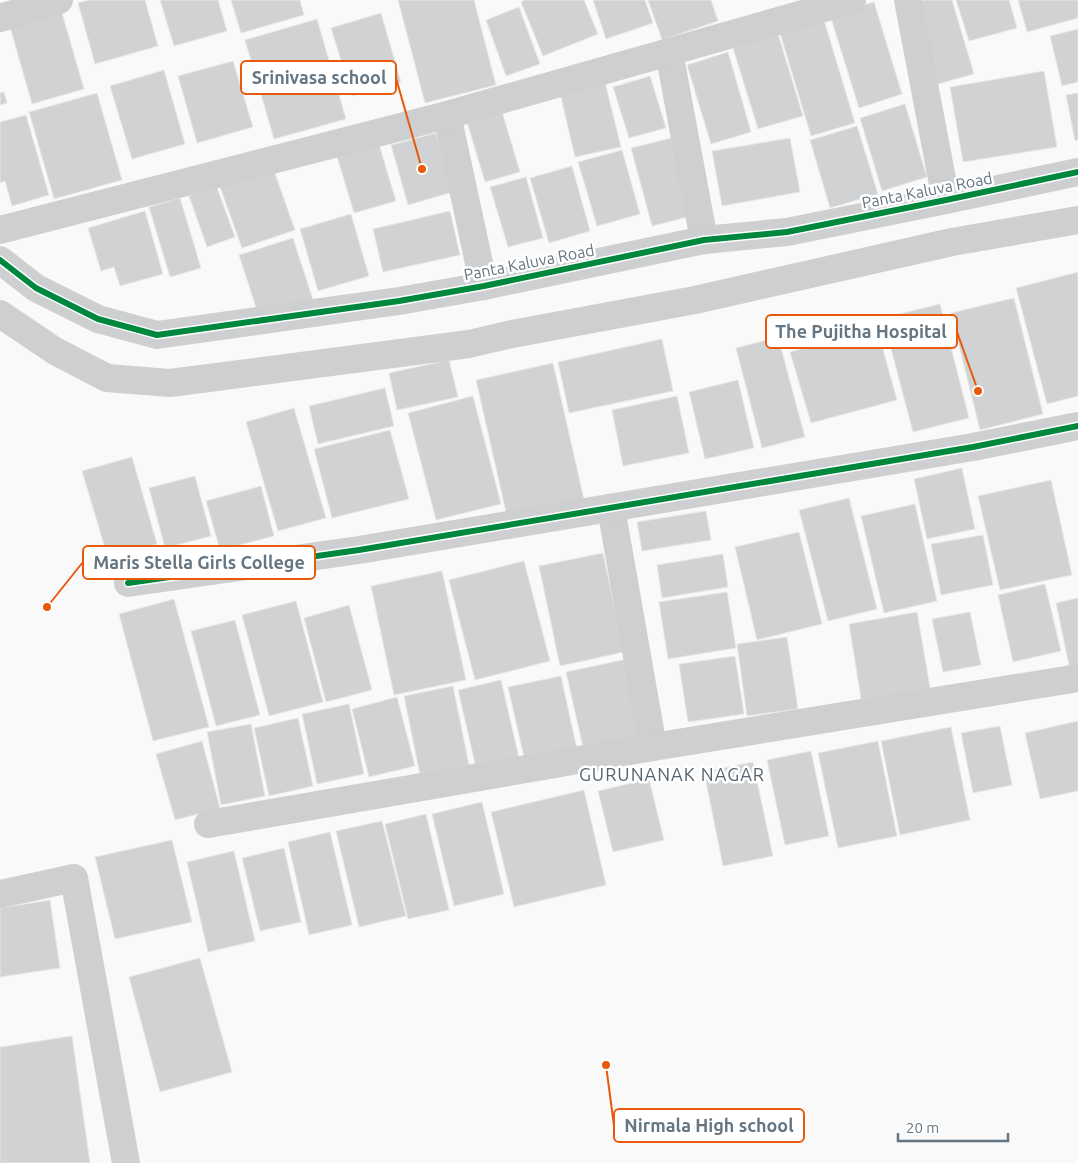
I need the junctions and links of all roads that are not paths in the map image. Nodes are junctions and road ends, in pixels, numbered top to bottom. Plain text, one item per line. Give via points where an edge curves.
1 (59, 0) edge
2 (852, 0) edge
3 (908, 0) edge
4 (0, 18) edge
5 (668, 52) junction
6 (446, 115) junction
7 (1078, 172) edge
8 (946, 200) junction
9 (1078, 220) edge
10 (0, 230) edge
11 (704, 240) junction
12 (0, 260) edge
13 (484, 286) junction
14 (0, 314) edge
15 (1078, 426) edge
16 (611, 508) junction
17 (128, 583) dead end
18 (1078, 678) edge
19 (653, 747) junction
20 (208, 824) dead end
21 (0, 894) edge
22 (126, 1163) edge

1 - 4 street
2 - 5 street
3 - 8 street
5 - 6 street
5 - 11 street
6 - 10 street
6 - 13 street
7 - 8 street, Panta Kaluva Road
8 - 11 street, Panta Kaluva Road via 786,232
9 - 14 street via 952,242 695,300 469,344 170,383 107,378 55,351
11 - 13 street, Panta Kaluva Road
12 - 13 street, Panta Kaluva Road via 36,288 98,319 157,335
15 - 16 street via 973,448
16 - 17 street via 359,550
16 - 19 street
18 - 19 street
19 - 20 street
21 - 22 street via 74,878

